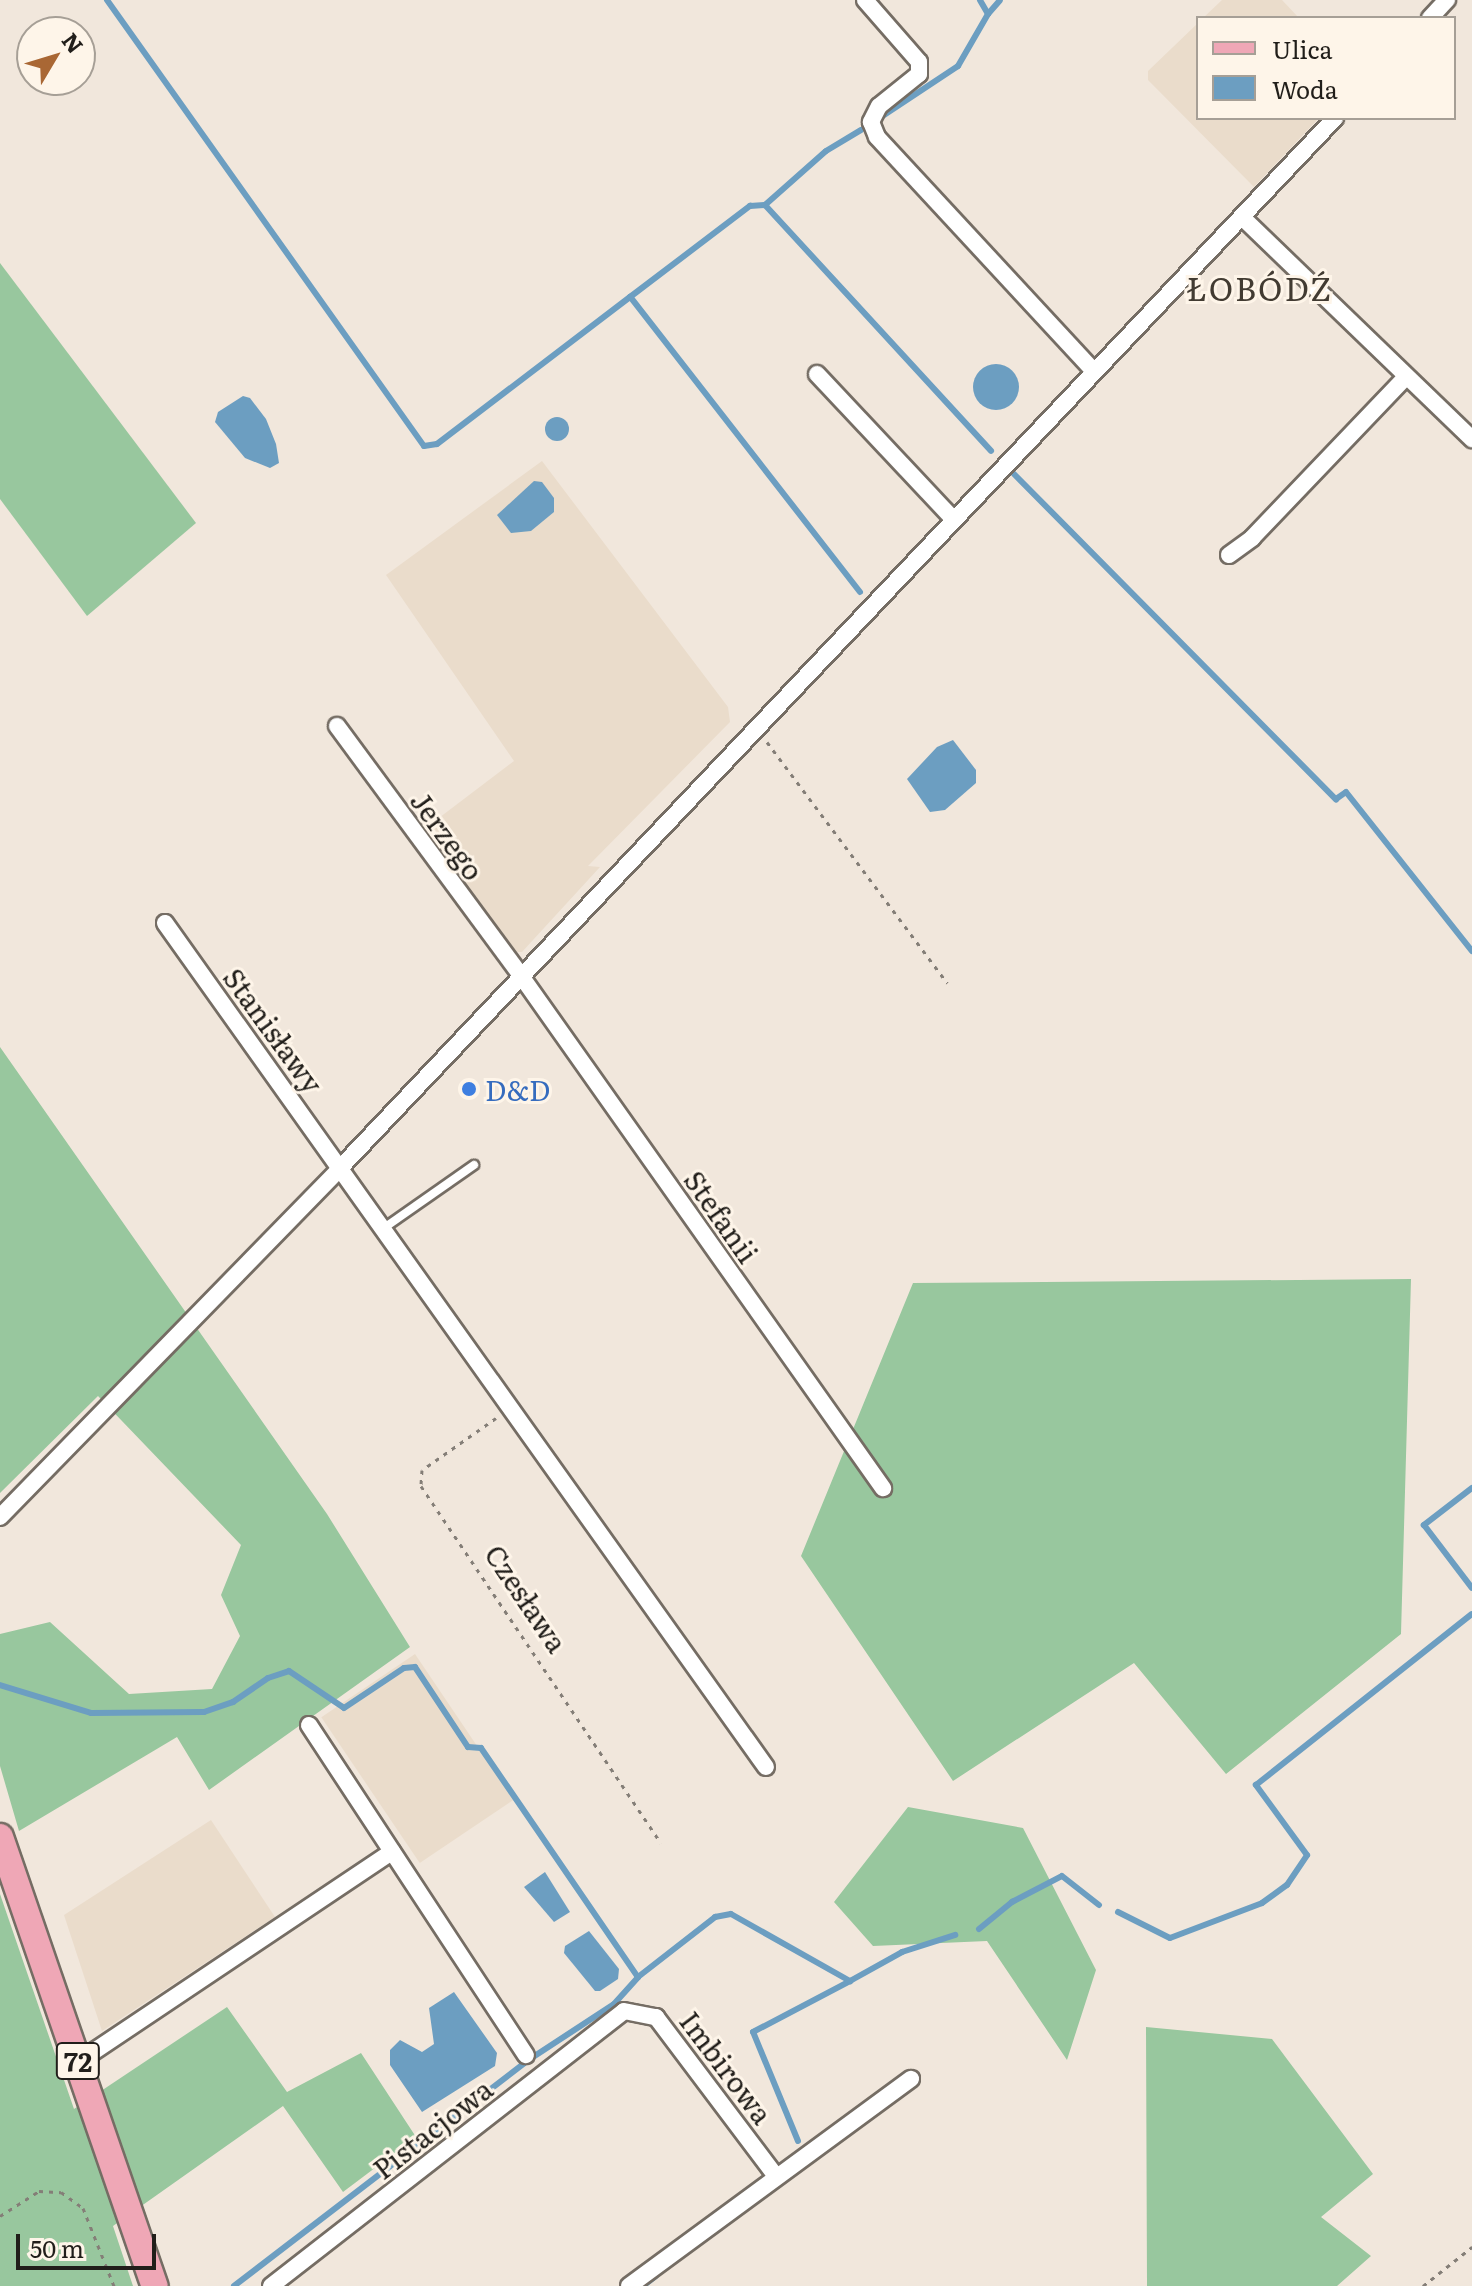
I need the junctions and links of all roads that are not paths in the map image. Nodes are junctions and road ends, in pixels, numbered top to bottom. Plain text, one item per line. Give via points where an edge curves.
1 (865, 0) edge
2 (1447, 0) edge
3 (1432, 16) edge
4 (1333, 120) edge
5 (1242, 217) junction
6 (1094, 371) junction
7 (817, 374) dead end
8 (1406, 377) junction
9 (1472, 439) edge
10 (953, 519) junction
11 (1229, 555) dead end
12 (337, 726) dead end
13 (165, 923) dead end
14 (519, 973) junction
15 (474, 1165) dead end
16 (341, 1167) junction
17 (384, 1228) junction
18 (883, 1488) dead end
19 (0, 1517) edge
20 (309, 1725) dead end
21 (766, 1767) dead end
22 (0, 1837) edge
23 (392, 1852) junction
24 (624, 2011) joint
25 (526, 2055) dead end
26 (78, 2062) junction
27 (911, 2079) dead end
28 (775, 2175) junction
29 (155, 2286) edge
30 (271, 2286) edge
31 (629, 2286) edge

1 - 6 street via 919,62 919,74 879,106 871,122 877,137
2 - 3 street
4 - 5 street
5 - 6 street
5 - 8 street
6 - 10 street
7 - 10 street
8 - 9 street
8 - 11 street via 1252,538
10 - 14 street
12 - 14 street, Jerzego
13 - 16 street, Stanisławy
14 - 16 street
14 - 18 street, Stefanii
15 - 17 lane
16 - 17 street
16 - 19 street
17 - 21 street
20 - 23 street
22 - 26 main road, 72
23 - 25 street
23 - 26 street
24 - 28 street, Imbirowa via 656,2017
24 - 30 street, Pistacjowa
26 - 29 main road, 72
27 - 28 street
28 - 31 street

